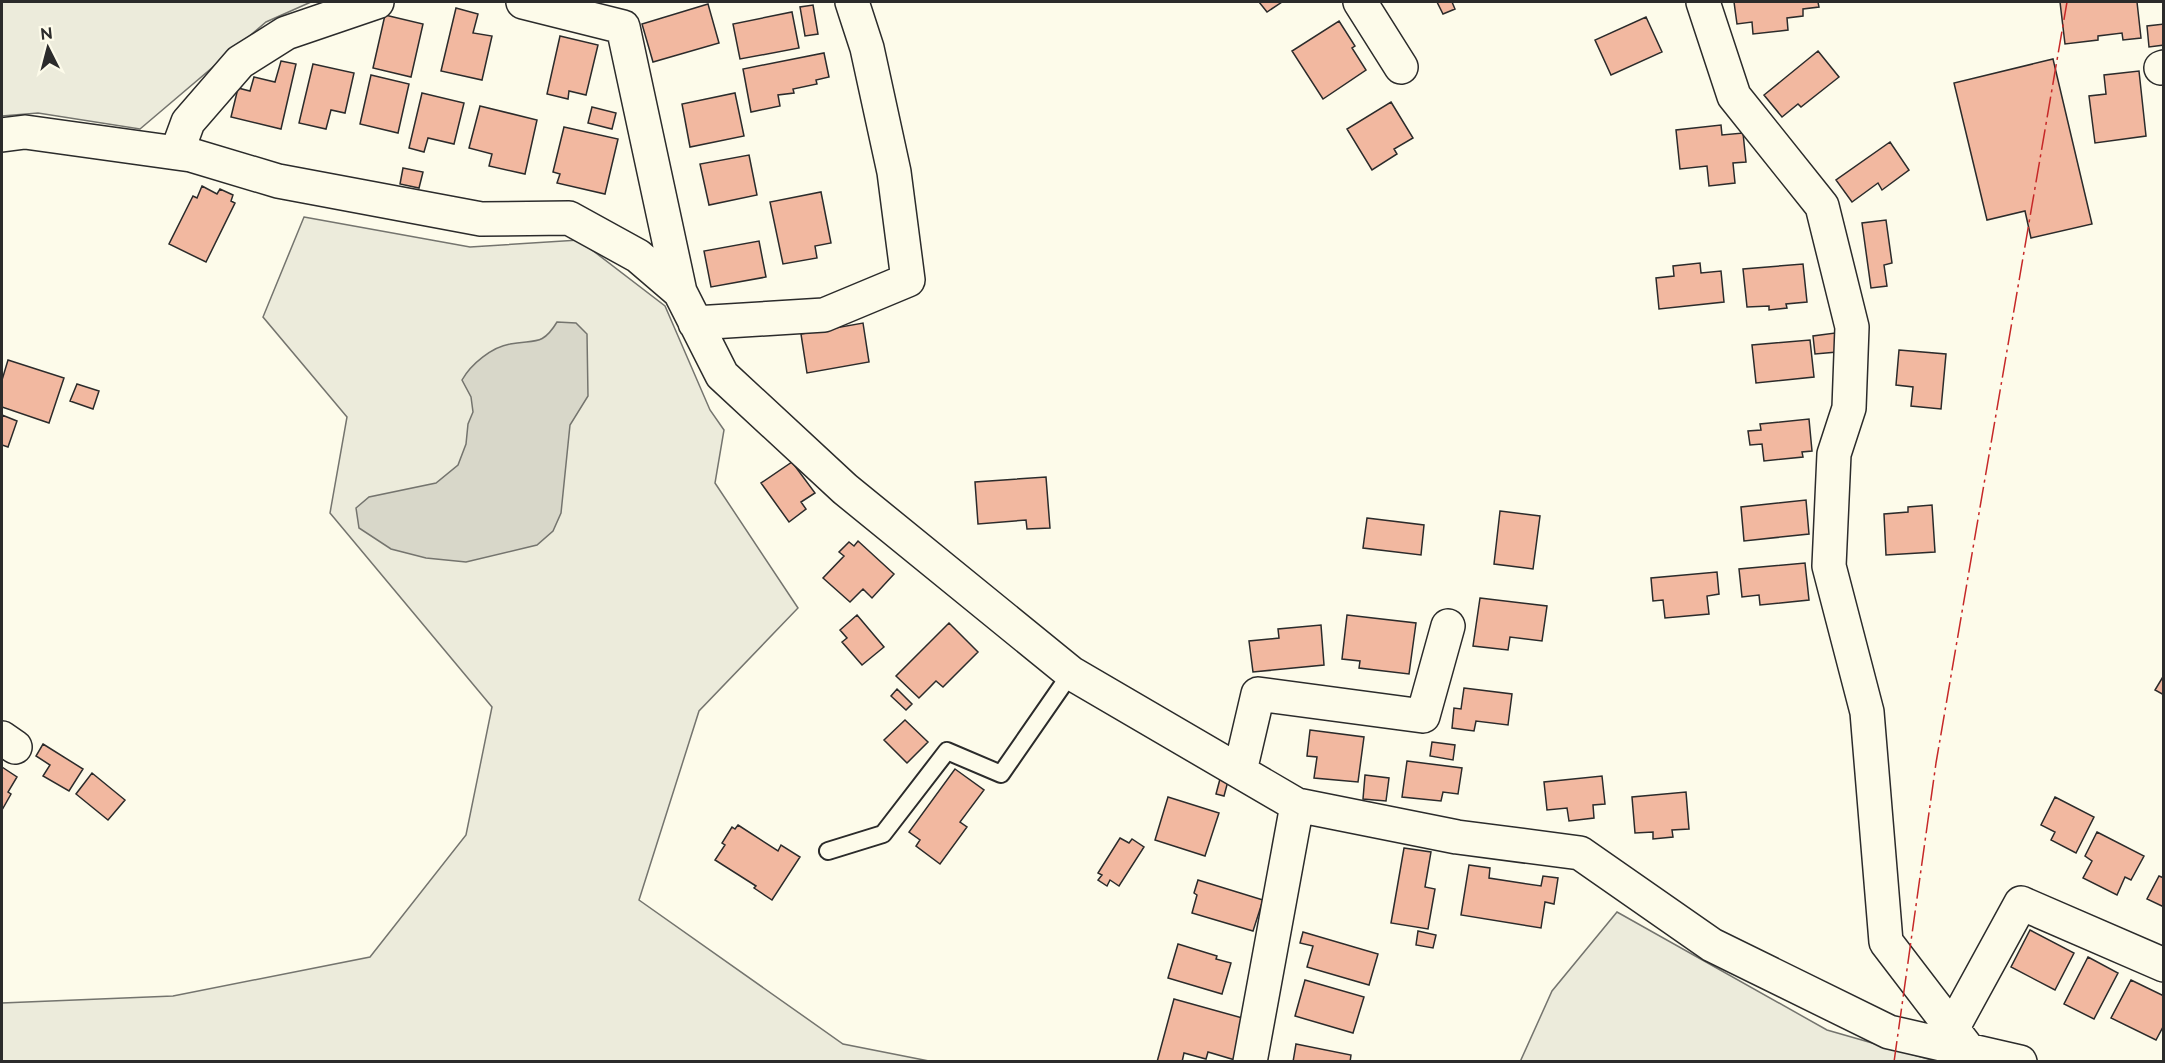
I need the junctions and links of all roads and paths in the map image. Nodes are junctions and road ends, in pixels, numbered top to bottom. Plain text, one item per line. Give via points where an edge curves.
1 (378, 2) edge
2 (523, 2) edge
3 (852, 2) edge
4 (1360, 2) edge
5 (1703, 2) edge
6 (1401, 67) dead end
7 (2, 135) edge
8 (177, 152) junction
9 (680, 292) junction
10 (695, 323) junction
11 (1448, 626) dead end
12 (1071, 673) junction
13 (1240, 771) junction
14 (1297, 805) junction
15 (828, 851) dead end
16 (2163, 965) edge
17 (1960, 1039) junction
18 (1250, 1062) edge
19 (2020, 1062) edge

1 - 8 street via 286,33 240,62 188,122
2 - 9 street via 623,27
3 - 10 street via 867,48 894,172 908,280 824,315
4 - 6 street
5 - 17 street via 1734,96 1822,206 1836,261 1852,327 1849,408 1834,454 1829,566 1867,712 1886,942
7 - 8 street via 25,132
8 - 9 street via 278,182 481,219 569,218 638,256
9 - 10 street
10 - 12 street via 722,375 845,489
11 - 13 street via 1423,716 1258,694
12 - 13 street
12 - 15 lane via 1001,774 947,751 883,834
13 - 14 street
14 - 17 street via 1457,837 1580,854 1712,945 1888,1032
14 - 18 street
16 - 17 street via 2021,903
17 - 19 street

